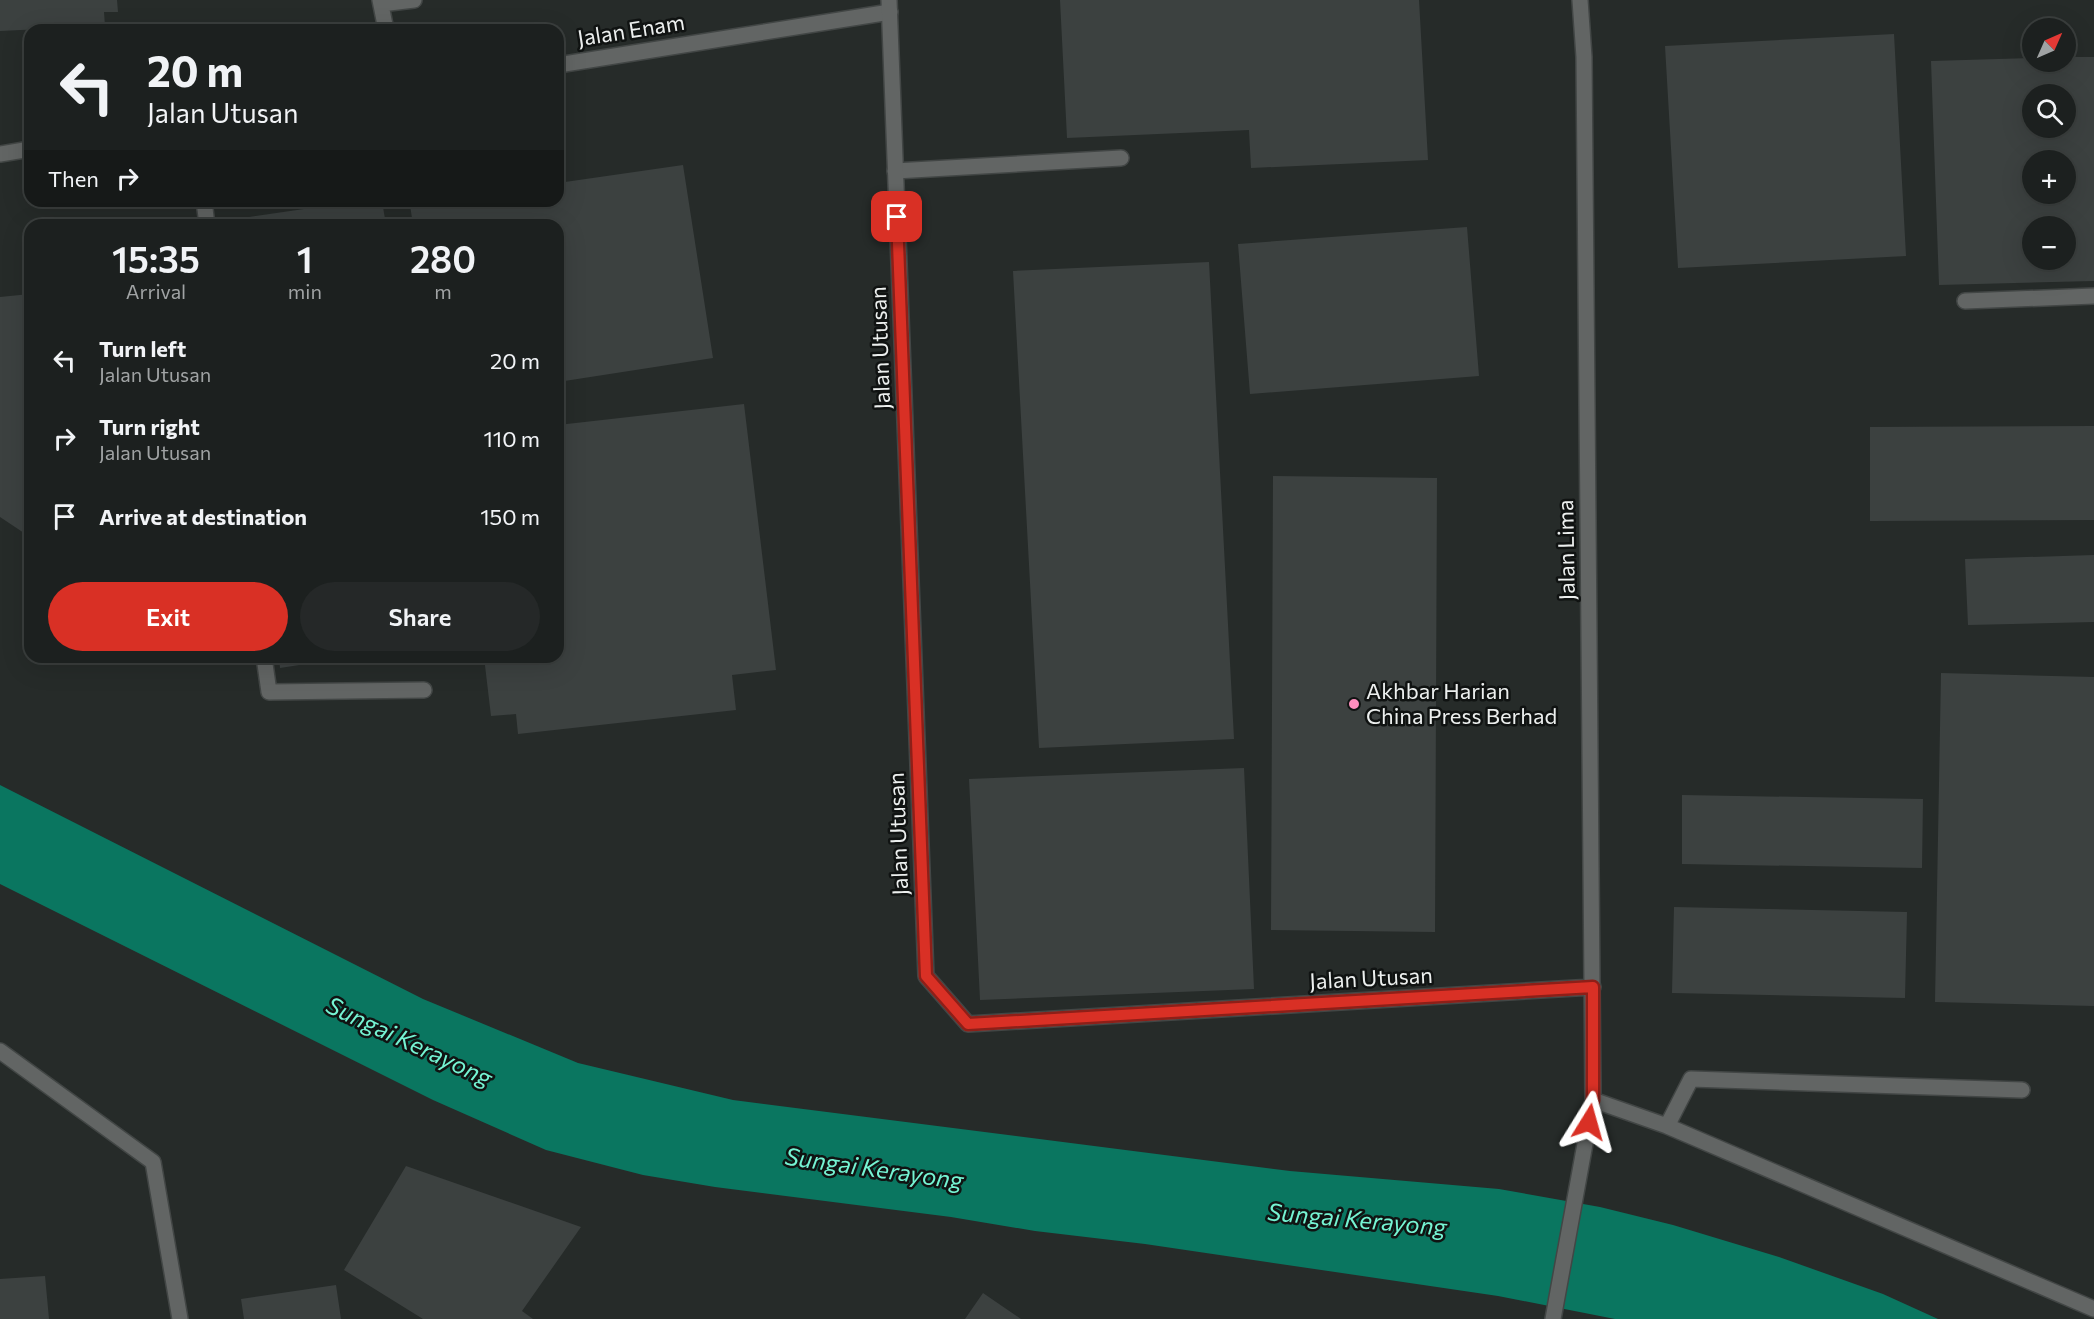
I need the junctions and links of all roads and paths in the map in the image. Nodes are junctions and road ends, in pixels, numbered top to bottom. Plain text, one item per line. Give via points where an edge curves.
1 (414, 0) edge
2 (1580, 0) edge
3 (380, 2) edge
4 (889, 6) edge
5 (386, 24) edge
6 (564, 64) edge
7 (24, 150) edge
8 (0, 154) edge
9 (1121, 158) dead end
10 (895, 171) junction
11 (2094, 296) edge
12 (1965, 301) dead end
13 (265, 663) edge
14 (424, 690) dead end
15 (1593, 987) junction
16 (0, 1051) edge
17 (2022, 1090) dead end
18 (1593, 1100) junction
19 (1667, 1126) junction
20 (2094, 1309) edge
21 (180, 1319) edge
22 (1553, 1319) edge

1 - 3 street
2 - 15 street, Jalan Lima via 1584,57
3 - 5 street
4 - 6 street, Jalan Enam
4 - 10 street, Jalan Utusan
7 - 8 street
9 - 10 street
10 - 15 street, Jalan Utusan via 926,976 968,1024
11 - 12 street
13 - 14 street via 269,692
15 - 18 street, Jalan Lima
16 - 21 street via 153,1161
17 - 19 street via 1691,1079
18 - 19 street
18 - 22 street, Jalan Lima
19 - 20 street

